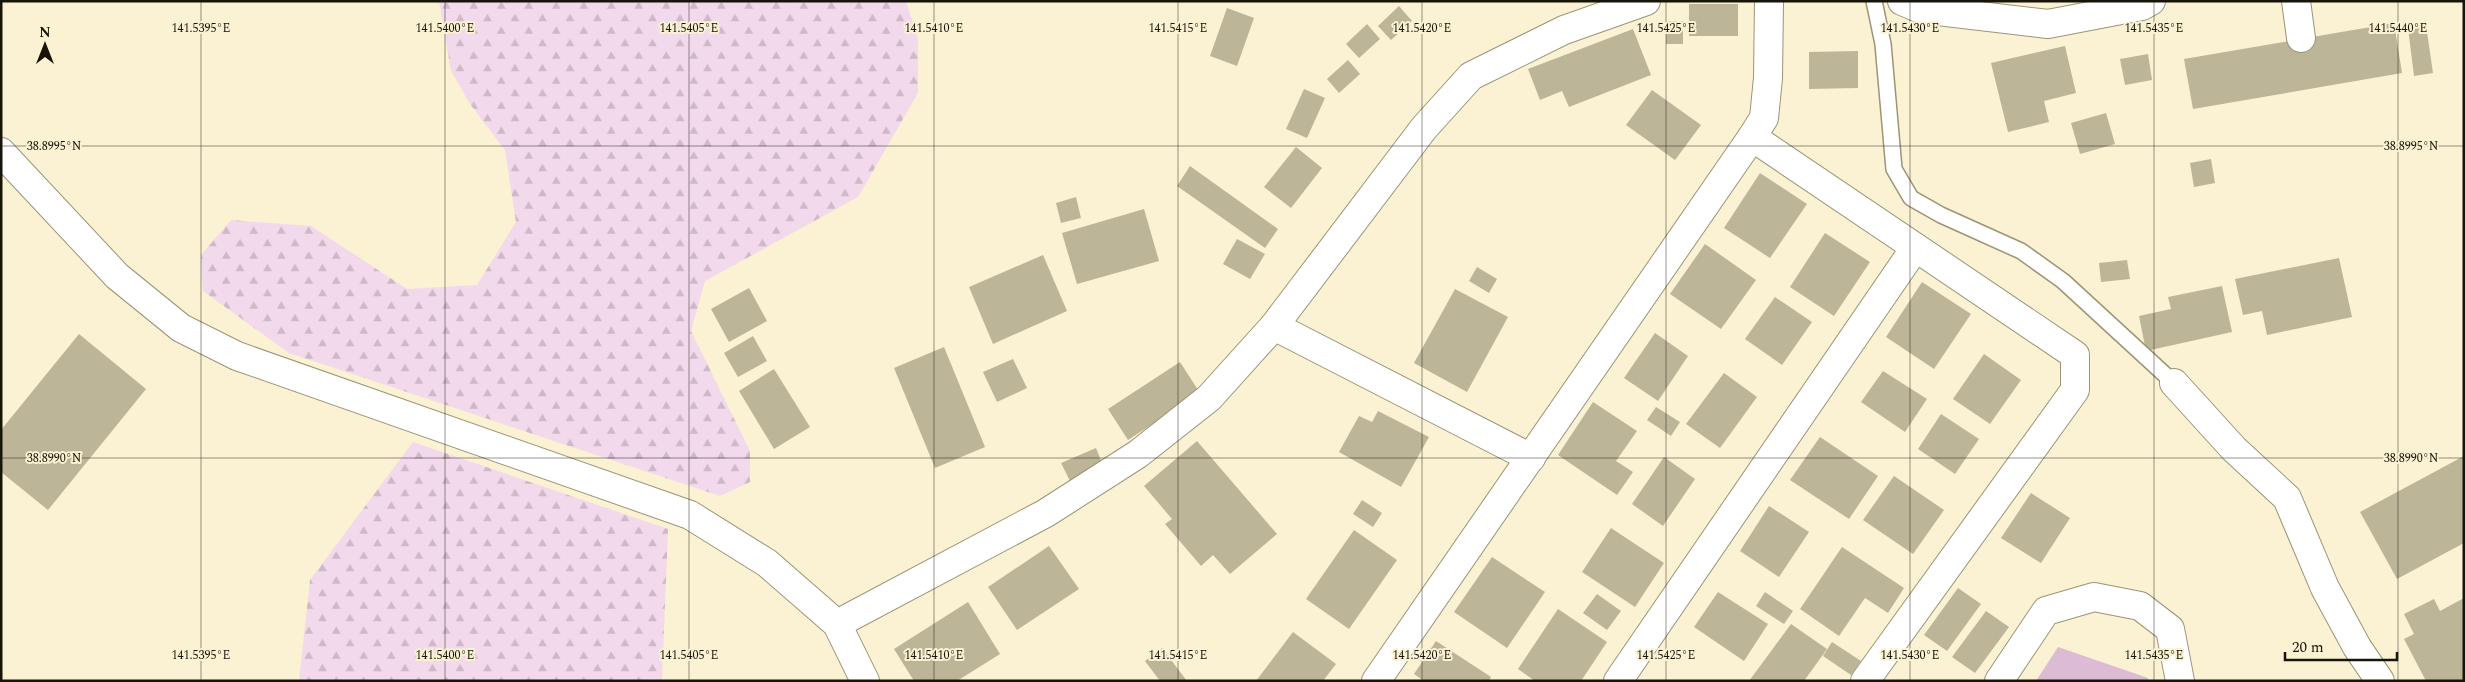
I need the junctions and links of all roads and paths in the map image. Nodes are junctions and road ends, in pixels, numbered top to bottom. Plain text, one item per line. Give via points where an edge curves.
1 (1646, 1) edge
2 (1769, 1) edge
3 (1874, 1) edge
4 (1902, 1) edge
5 (2151, 1) edge
6 (2296, 1) edge
7 (2301, 38) dead end
8 (1752, 137) junction
9 (1, 152) edge
10 (1915, 248) junction
11 (1274, 326) junction
12 (2174, 383) joint
13 (1531, 458) junction
14 (837, 624) junction
15 (865, 681) edge
16 (1376, 681) edge
17 (1618, 681) edge
18 (1865, 681) edge
19 (1999, 681) edge
20 (2180, 681) edge
21 (2380, 681) edge

1 - 11 street via 1564,30 1471,76 1424,128
2 - 8 street via 1764,118
3 - 12 lane via 1883,44 1894,169 1911,198 2021,251 2063,281
4 - 5 street via 1921,10 2048,24 2142,6
6 - 7 street
8 - 10 street
8 - 13 street
9 - 14 street via 117,276 181,328 237,356 690,515 767,563
10 - 17 street
10 - 18 street via 2075,355 2075,390
11 - 13 street
11 - 14 street via 1209,398 1138,454 1046,513
12 - 21 street via 2234,449 2286,498 2325,588
13 - 16 street
14 - 15 street
19 - 20 street via 2046,610 2094,597 2140,606 2170,629

